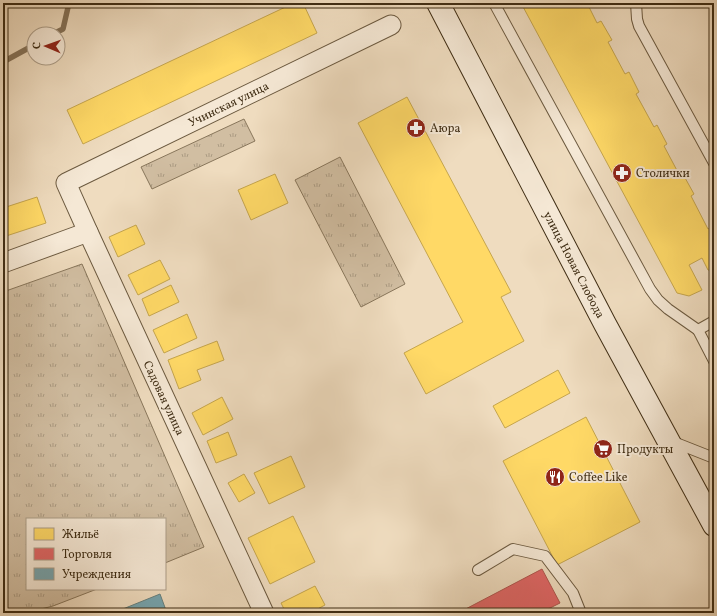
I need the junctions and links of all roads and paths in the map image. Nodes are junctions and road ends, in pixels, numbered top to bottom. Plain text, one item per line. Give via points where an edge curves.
1 (438, 3) edge
2 (494, 3) edge
3 (636, 3) edge
4 (391, 25) dead end
5 (714, 163) edge
6 (66, 182) joint
7 (88, 232) junction
8 (3, 262) edge
9 (714, 321) edge
10 (698, 330) junction
11 (714, 361) edge
12 (667, 439) junction
13 (714, 458) edge
14 (714, 525) edge
15 (478, 570) dead end
16 (264, 613) edge
17 (581, 613) edge

1 - 12 main road, улица Новая Слобода
2 - 10 lane via 650,289 668,309
3 - 5 lane via 636,19 639,26
4 - 6 street, Учинская улица
6 - 7 street, Садовая улица
7 - 8 street
7 - 16 street, Садовая улица
9 - 10 lane
10 - 11 lane
12 - 13 lane
12 - 14 main road, улица Новая Слобода
15 - 17 lane via 513,549 545,556 573,593

